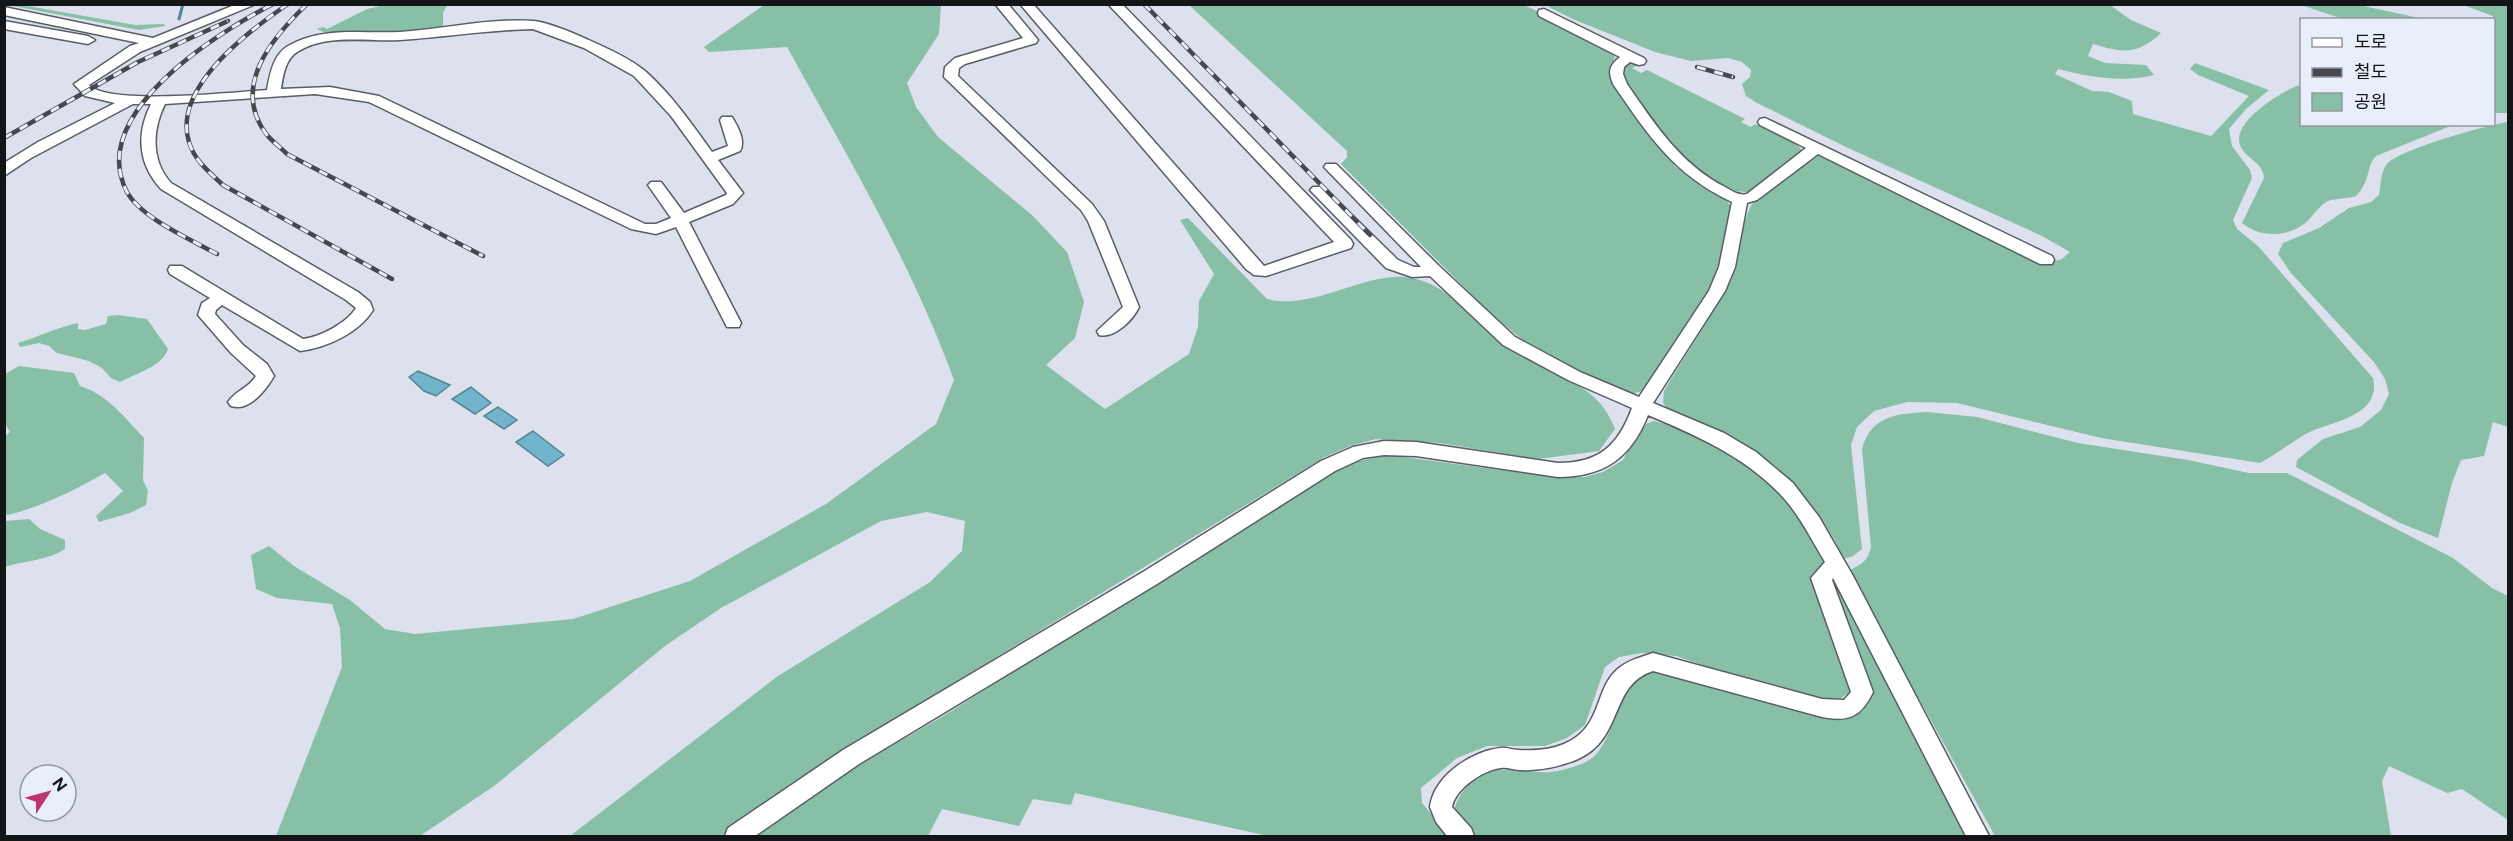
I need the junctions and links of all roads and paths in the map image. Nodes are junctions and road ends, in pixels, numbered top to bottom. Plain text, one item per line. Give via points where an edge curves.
1 (250, 4) edge
2 (1114, 4) edge
3 (1027, 5) edge
4 (1004, 8) edge
5 (4, 11) edge
6 (1544, 13) dead end
7 (4, 25) edge
8 (1052, 34) junction
9 (1031, 40) junction
10 (155, 42) junction
11 (135, 49) junction
12 (273, 94) junction
13 (131, 99) junction
14 (160, 100) junction
15 (727, 120) dead end
16 (1765, 122) dead end
17 (1817, 147) junction
18 (710, 158) junction
19 (1331, 167) dead end
20 (4, 172) edge
21 (656, 185) dead end
22 (1317, 190) dead end
23 (1740, 200) junction
24 (680, 220) junction
25 (2046, 260) dead end
26 (1432, 269) junction
27 (176, 270) dead end
28 (221, 298) junction
29 (733, 323) dead end
30 (1105, 331) dead end
31 (237, 402) dead end
32 (1642, 406) junction
33 (1828, 569) dead end
34 (736, 837) edge
35 (1463, 837) edge
36 (1978, 837) edge

1 - 10 street
2 - 8 street via 1345,244 1260,271
3 - 4 street
3 - 8 street
4 - 9 street
5 - 10 street
6 - 23 street via 1635,59 1617,66 1616,74 1666,149 1700,179
7 - 11 street
8 - 9 street
9 - 30 street via 960,61 952,67 951,76 1071,190 1096,221 1131,308
10 - 11 street
11 - 13 street via 81,84 83,92
12 - 14 street
12 - 18 street via 284,57 310,41 534,25 589,45 639,73
12 - 24 street via 339,91 374,99 642,230 654,230
13 - 14 street
13 - 20 street via 28,154
14 - 28 street via 154,109 149,137 150,160 157,178 352,296 365,310 342,329 307,345 293,342
15 - 18 street via 735,148
16 - 17 street
17 - 23 street via 1752,197
17 - 25 street
18 - 24 street via 735,193 732,198
19 - 26 street
21 - 24 street
22 - 26 street via 1392,264 1412,272
23 - 32 street via 1727,267 1717,291
24 - 29 street
26 - 32 street via 1517,346
27 - 28 street
28 - 31 street via 208,307 206,315 265,375 258,388
32 - 34 street via 1632,432 1620,448 1596,465 1578,470 1532,468 1416,449 1384,448 1360,452 1328,466 1150,578 850,757
32 - 36 street via 1734,448 1768,472 1798,502 1846,582
33 - 35 street via 1821,578 1862,692 1858,702 1848,709 1822,708 1653,662 1638,665 1623,675 1608,715 1589,741 1576,750 1553,757 1488,761 1454,783 1441,799 1441,809

